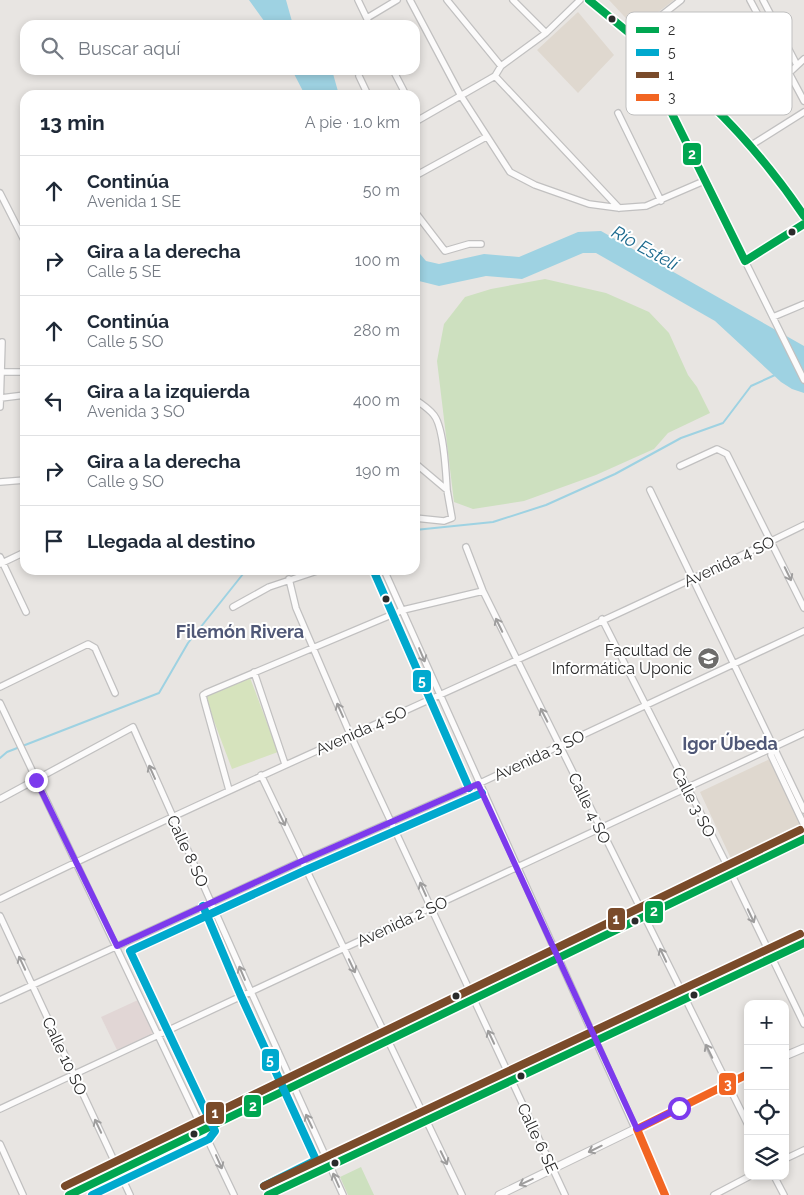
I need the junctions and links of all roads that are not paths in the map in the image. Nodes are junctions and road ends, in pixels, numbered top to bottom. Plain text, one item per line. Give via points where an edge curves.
1 (358, 0) edge
2 (397, 0) edge
3 (410, 0) edge
4 (447, 0) edge
5 (513, 0) edge
6 (580, 0) edge
7 (589, 0) edge
8 (603, 0) edge
9 (681, 0) edge
10 (750, 0) edge
11 (763, 0) edge
12 (598, 5) junction
13 (667, 12) edge
14 (756, 12) edge
15 (769, 12) edge
16 (367, 18) joint
17 (626, 31) edge
18 (546, 34) junction
19 (792, 55) edge
20 (804, 59) edge
21 (797, 65) junction
22 (502, 66) junction
23 (792, 70) edge
24 (396, 75) edge
25 (359, 76) dead end
26 (495, 76) junction
27 (792, 79) edge
28 (366, 90) edge
29 (403, 90) edge
30 (461, 96) junction
31 (804, 101) edge
32 (804, 112) edge
33 (618, 113) dead end
34 (672, 115) edge
35 (719, 115) edge
36 (420, 118) edge
37 (486, 137) junction
38 (750, 146) junction
39 (420, 173) edge
40 (704, 181) junction
41 (0, 193) edge
42 (661, 201) junction
43 (619, 208) junction
44 (804, 216) edge
45 (420, 218) edge
46 (804, 224) edge
47 (20, 232) edge
48 (481, 244) dead end
49 (745, 261) junction
50 (804, 304) edge
51 (774, 318) junction
52 (2, 342) dead end
53 (1, 372) edge
54 (20, 372) edge
55 (804, 380) edge
56 (20, 396) edge
57 (1, 398) edge
58 (420, 403) edge
59 (0, 407) edge
60 (680, 466) dead end
61 (420, 467) edge
62 (20, 480) edge
63 (0, 482) edge
64 (447, 490) junction
65 (650, 490) dead end
66 (420, 519) edge
67 (804, 525) edge
68 (771, 541) junction
69 (466, 547) dead end
70 (20, 554) edge
71 (1, 561) edge
72 (303, 575) edge
73 (386, 575) edge
74 (692, 578) junction
75 (289, 579) junction
76 (482, 591) junction
77 (233, 607) dead end
78 (804, 608) edge
79 (403, 610) junction
80 (26, 612) dead end
81 (602, 619) junction
82 (804, 631) edge
83 (313, 648) junction
84 (516, 659) junction
85 (732, 664) junction
86 (254, 672) junction
87 (0, 687) edge
88 (115, 693) dead end
89 (440, 696) junction
90 (0, 703) edge
91 (645, 705) junction
92 (804, 733) edge
93 (350, 734) junction
94 (559, 746) junction
95 (772, 748) junction
96 (285, 764) junction
97 (261, 775) junction
98 (36, 780) junction
99 (478, 784) junction
100 (688, 789) junction
101 (229, 790) junction
102 (0, 799) edge
103 (804, 810) edge
104 (172, 816) junction
105 (392, 821) junction
106 (804, 825) edge
107 (601, 830) junction
108 (804, 839) edge
109 (302, 861) junction
110 (75, 862) junction
111 (518, 868) junction
112 (731, 874) junction
113 (0, 899) edge
114 (212, 902) junction
115 (432, 908) junction
116 (0, 916) edge
117 (645, 917) junction
118 (804, 943) edge
119 (117, 946) junction
120 (344, 949) junction
121 (771, 958) junction
122 (558, 959) junction
123 (32, 985) junction
124 (250, 992) junction
125 (473, 999) junction
126 (684, 999) junction
127 (0, 1000) edge
128 (804, 1024) edge
129 (159, 1036) junction
130 (595, 1040) junction
131 (388, 1041) junction
132 (804, 1048) edge
133 (789, 1054) edge
134 (74, 1075) junction
135 (744, 1076) edge
136 (512, 1081) junction
137 (726, 1084) junction
138 (293, 1086) junction
139 (0, 1109) edge
140 (744, 1118) edge
141 (426, 1122) junction
142 (637, 1129) junction
143 (205, 1130) junction
144 (0, 1144) edge
145 (804, 1150) edge
146 (789, 1157) edge
147 (330, 1165) junction
148 (553, 1169) junction
149 (119, 1170) junction
150 (744, 1180) edge
151 (776, 1180) edge
152 (722, 1193) edge
153 (23, 1195) edge
154 (69, 1195) edge
155 (130, 1195) edge
156 (234, 1195) edge
157 (268, 1195) edge
158 (343, 1195) edge
159 (462, 1195) edge
160 (499, 1195) edge
161 (565, 1195) edge
162 (665, 1195) edge
163 (714, 1195) edge
164 (784, 1195) edge

1 - 16 street
2 - 16 street
3 - 30 street
4 - 22 street
5 - 18 street
6 - 18 street
7 - 12 street
8 - 12 street
9 - 13 street
10 - 14 street
11 - 15 street
12 - 17 street
18 - 22 street
19 - 21 street
20 - 21 street
21 - 23 street
22 - 26 street
24 - 29 street
25 - 28 street
26 - 30 street
26 - 43 street
27 - 31 street
30 - 36 street
30 - 37 street
32 - 38 street
33 - 42 street
34 - 40 street
35 - 38 street
37 - 39 street
37 - 43 street via 510,172 535,185 589,204
38 - 44 street via 783,183
40 - 42 street
40 - 49 street
41 - 47 street
42 - 43 street
45 - 48 street via 445,251
46 - 49 street
49 - 51 street
50 - 51 street
51 - 55 street
52 - 53 street
53 - 54 street
53 - 57 street
56 - 57 street
57 - 59 street
58 - 64 street via 438,420 446,461
60 - 68 street via 718,449 727,454
61 - 64 street
62 - 63 street
64 - 66 street via 452,518 444,521
65 - 74 street
67 - 68 street, Avenida 4 SO
68 - 74 street, Avenida 4 SO
68 -> 78 street
69 - 76 street, Calle 4 SO
70 - 71 street
71 - 80 street
72 - 75 street
73 - 79 street
74 - 81 street, Avenida 4 SO
74 - 85 street
75 - 77 street via 269,586
75 - 83 street via 296,608
76 - 79 street
84 -> 76 street, Calle 4 SO
79 - 83 street
79 -> 89 street
81 - 84 street, Avenida 4 SO
81 - 91 street, Calle 3 SO
82 - 85 street, Avenida 3 SO
83 - 86 street
93 -> 83 street, Calle 6 SE
84 - 89 street, Avenida 4 SO
94 -> 84 street, Calle 4 SO
85 - 91 street, Avenida 3 SO
85 - 95 street
86 - 96 street
86 - 101 street via 203,696
87 - 88 street via 88,644 95,648
89 - 93 street, Avenida 4 SO
89 - 99 street
90 - 98 street
91 - 94 street, Avenida 3 SO
91 - 100 street, Calle 3 SO
92 - 95 street, Avenida 2 SO
93 - 96 street, Avenida 4 SO
93 - 105 street, Calle 6 SE
94 - 99 street, Avenida 3 SO
94 - 107 street, Calle 4 SO
95 - 100 street, Avenida 2 SO
95 - 103 street
95 - 106 street via 771,755
96 - 97 street, Avenida 4 SO
97 - 101 street, Avenida 4 SO
97 -> 109 street
98 - 102 street
104 -> 98 street, Calle 8 SO via 133,727
98 - 110 street
99 - 105 street, Avenida 3 SO
99 - 111 street
100 - 107 street, Avenida 2 SO
100 - 112 street, Calle 3 SO
101 - 104 street, Avenida 4 SO
104 - 110 street, Avenida 4 SO
104 - 114 street, Calle 8 SO
105 - 109 street, Avenida 3 SO
115 -> 105 street, Calle 6 SE
107 - 111 street, Avenida 2 SO
107 - 117 street, Calle 4 SO
108 - 112 street
109 - 114 street, Avenida 3 SO
109 - 120 street
110 - 113 street, Avenida 4 SO
110 - 119 street
111 - 115 street, Avenida 2 SO
111 - 122 street
112 - 117 street
112 -> 121 street, Calle 3 SO
114 - 119 street, Avenida 3 SO
124 -> 114 street, Calle 8 SO
115 - 120 street, Avenida 2 SO
115 - 125 street, Calle 6 SE
123 -> 116 street, Calle 10 SO
117 - 122 street
126 -> 117 street, Calle 4 SO
118 - 121 street
119 - 123 street, Avenida 3 SO
119 - 129 street
120 - 124 street, Avenida 2 SO
120 -> 131 street
121 - 126 street
121 - 128 street, Calle 3 SO
122 - 125 street
122 - 130 street
123 - 127 street, Avenida 3 SO
123 - 134 street, Calle 10 SO
124 - 129 street, Avenida 2 SO
124 - 138 street, Calle 8 SO
125 - 131 street
136 -> 125 street, Calle 6 SE
126 - 130 street
137 -> 126 street, Calle 4 SO
129 - 134 street, Avenida 2 SO
129 - 143 street
130 - 136 street
130 - 142 street
131 - 138 street
131 - 141 street
132 - 133 street
134 - 139 street, Avenida 2 SO
149 -> 134 street, Calle 10 SO
135 - 137 street
136 - 141 street
136 - 148 street, Calle 6 SE
137 - 140 street, Calle 4 SO
137 - 142 street
138 - 143 street
147 -> 138 street, Calle 8 SO
141 - 147 street
141 -> 159 street
142 -> 148 street
142 - 162 street
143 - 149 street
143 -> 156 street
144 - 153 street
145 - 146 street
147 - 157 street
158 -> 147 street, Calle 8 SO
148 -> 160 street
148 - 161 street, Calle 6 SE
149 - 154 street
149 - 155 street, Calle 10 SO
150 - 152 street
151 - 164 street
152 - 163 street

